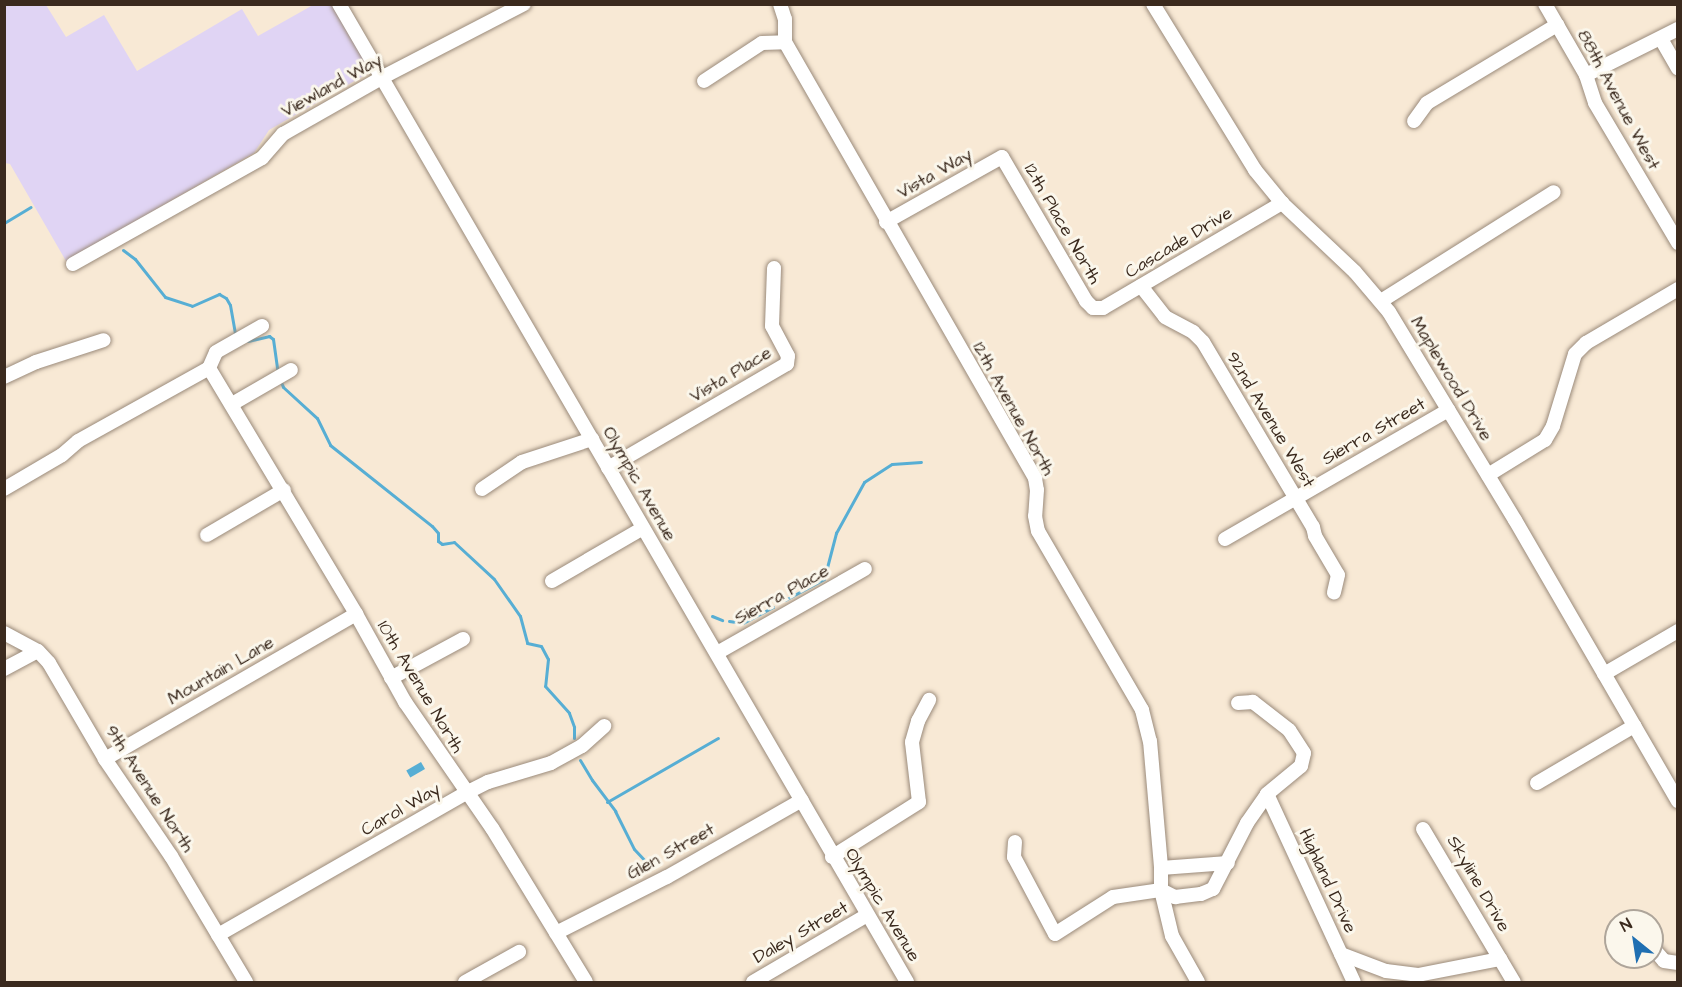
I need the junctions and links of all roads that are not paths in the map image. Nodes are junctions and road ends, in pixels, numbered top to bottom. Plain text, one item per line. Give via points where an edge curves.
1 (339, 4) edge
2 (524, 4) edge
3 (780, 4) edge
4 (1153, 4) edge
5 (1545, 4) edge
6 (502, 10) edge
7 (1557, 26) junction
8 (1677, 29) edge
9 (1661, 39) junction
10 (785, 42) junction
11 (1677, 68) edge
12 (1586, 75) junction
13 (381, 78) junction
14 (704, 81) dead end
15 (1414, 121) dead end
16 (1002, 157) joint
17 (1554, 192) dead end
18 (1282, 202) junction
19 (886, 222) junction
20 (1677, 243) edge
21 (73, 264) dead end
22 (774, 268) dead end
23 (1142, 286) junction
24 (1677, 289) edge
25 (1381, 301) junction
26 (1093, 308) joint
27 (262, 326) dead end
28 (104, 340) dead end
29 (209, 368) junction
30 (291, 370) dead end
31 (4, 377) edge
32 (231, 405) junction
33 (1448, 410) junction
34 (592, 439) junction
35 (608, 468) junction
36 (1488, 476) junction
37 (4, 489) edge
38 (482, 489) dead end
39 (284, 490) junction
40 (1296, 498) junction
41 (644, 528) junction
42 (207, 535) dead end
43 (1225, 539) dead end
44 (865, 569) dead end
45 (552, 581) dead end
46 (1334, 593) dead end
47 (356, 614) junction
48 (1677, 631) edge
49 (4, 633) edge
50 (463, 639) dead end
51 (38, 651) junction
52 (717, 653) junction
53 (4, 669) edge
54 (1604, 674) junction
55 (391, 678) junction
56 (929, 700) dead end
57 (1238, 703) dead end
58 (604, 726) dead end
59 (1634, 726) junction
60 (105, 759) junction
61 (1537, 783) dead end
62 (466, 793) junction
63 (1267, 795) junction
64 (802, 800) junction
65 (1677, 801) edge
66 (1423, 829) dead end
67 (1015, 842) dead end
68 (832, 857) junction
69 (1227, 863) junction
70 (1161, 868) junction
71 (1161, 890) junction
72 (867, 915) junction
73 (556, 933) junction
74 (218, 935) junction
75 (519, 951) dead end
76 (1341, 954) junction
77 (1500, 959) junction
78 (246, 982) edge
79 (465, 982) edge
80 (586, 982) edge
81 (753, 982) edge
82 (907, 982) edge
83 (1198, 982) edge
84 (1354, 982) edge
85 (1514, 982) edge

1 - 13 street, Olympic Avenue
2 - 6 street, Viewland Way
3 - 10 street, 12th Avenue North via 785,19
4 - 18 street, Maplewood Drive via 1242,152
5 - 7 street, 88th Avenue West
6 - 13 street, Viewland Way
7 - 12 street, 88th Avenue West
7 - 15 street via 1427,104
8 - 9 street
9 - 11 street
9 - 12 street
10 - 14 street via 762,43
10 - 19 street, 12th Avenue North
12 - 20 street, 88th Avenue West via 1595,103
13 - 21 street, Viewland Way via 283,134 262,158
13 - 34 street, Olympic Avenue
16 - 19 street, Vista Way
16 - 26 street, 12th Place North
17 - 25 street
18 - 23 street, Cascade Drive
18 - 25 street, Maplewood Drive
19 - 70 street, 12th Avenue North via 1035,478 1038,531 1142,710 1150,741
22 - 35 street, Vista Place via 772,326 788,356 787,364
23 - 26 street, Cascade Drive via 1103,308
23 - 40 street, 92nd Avenue West via 1165,317 1203,342
24 - 36 street via 1586,343 1575,354 1545,440
25 - 33 street, Maplewood Drive
27 - 29 street via 216,352
28 - 31 street
29 - 32 street, 10th Avenue North
29 - 37 street via 78,441 62,455
30 - 32 street
32 - 39 street, 10th Avenue North
33 - 36 street, Maplewood Drive
33 - 40 street, Sierra Street
34 - 35 street, Olympic Avenue
34 - 38 street via 522,462
35 - 41 street, Olympic Avenue
36 - 54 street, Maplewood Drive
39 - 42 street
39 - 47 street, 10th Avenue North
40 - 43 street, Sierra Street
40 - 46 street, 92nd Avenue West via 1338,575
41 - 45 street
41 - 52 street, Olympic Avenue
44 - 52 street, Sierra Place
47 - 55 street, 10th Avenue North
47 - 60 street, Mountain Lane
48 - 54 street
49 - 51 street, 9th Avenue North
50 - 55 street
51 - 53 street
51 - 60 street, 9th Avenue North via 50,663
52 - 64 street, Olympic Avenue
54 - 59 street, Maplewood Drive
55 - 62 street, 10th Avenue North
56 - 68 street via 912,742 919,802
57 - 63 street via 1253,702 1289,730 1304,753 1301,766
58 - 62 street, Carol Way via 582,746 551,763 488,782
59 - 61 street
59 - 65 street, Maplewood Drive
60 - 74 street, 9th Avenue North via 171,856
62 - 73 street, 10th Avenue North
62 - 74 street, Carol Way
63 - 69 street via 1246,823
63 - 76 street, Highland Drive
64 - 68 street, Olympic Avenue
64 - 73 street, Glen Street via 667,877
66 - 77 street, Skyline Drive
67 - 71 street via 1014,857 1055,934 1113,897
68 - 72 street, Olympic Avenue
69 - 70 street
69 - 71 street via 1213,889 1202,894 1175,897
70 - 71 street, 12th Avenue North
71 - 83 street, 12th Avenue North via 1172,936
72 - 81 street, Daley Street
72 - 82 street, Olympic Avenue
73 - 80 street, 10th Avenue North
74 - 78 street, 9th Avenue North
75 - 79 street
76 - 77 street, Skyline Drive via 1386,970 1418,975
76 - 84 street, Highland Drive
77 - 85 street, Skyline Drive

